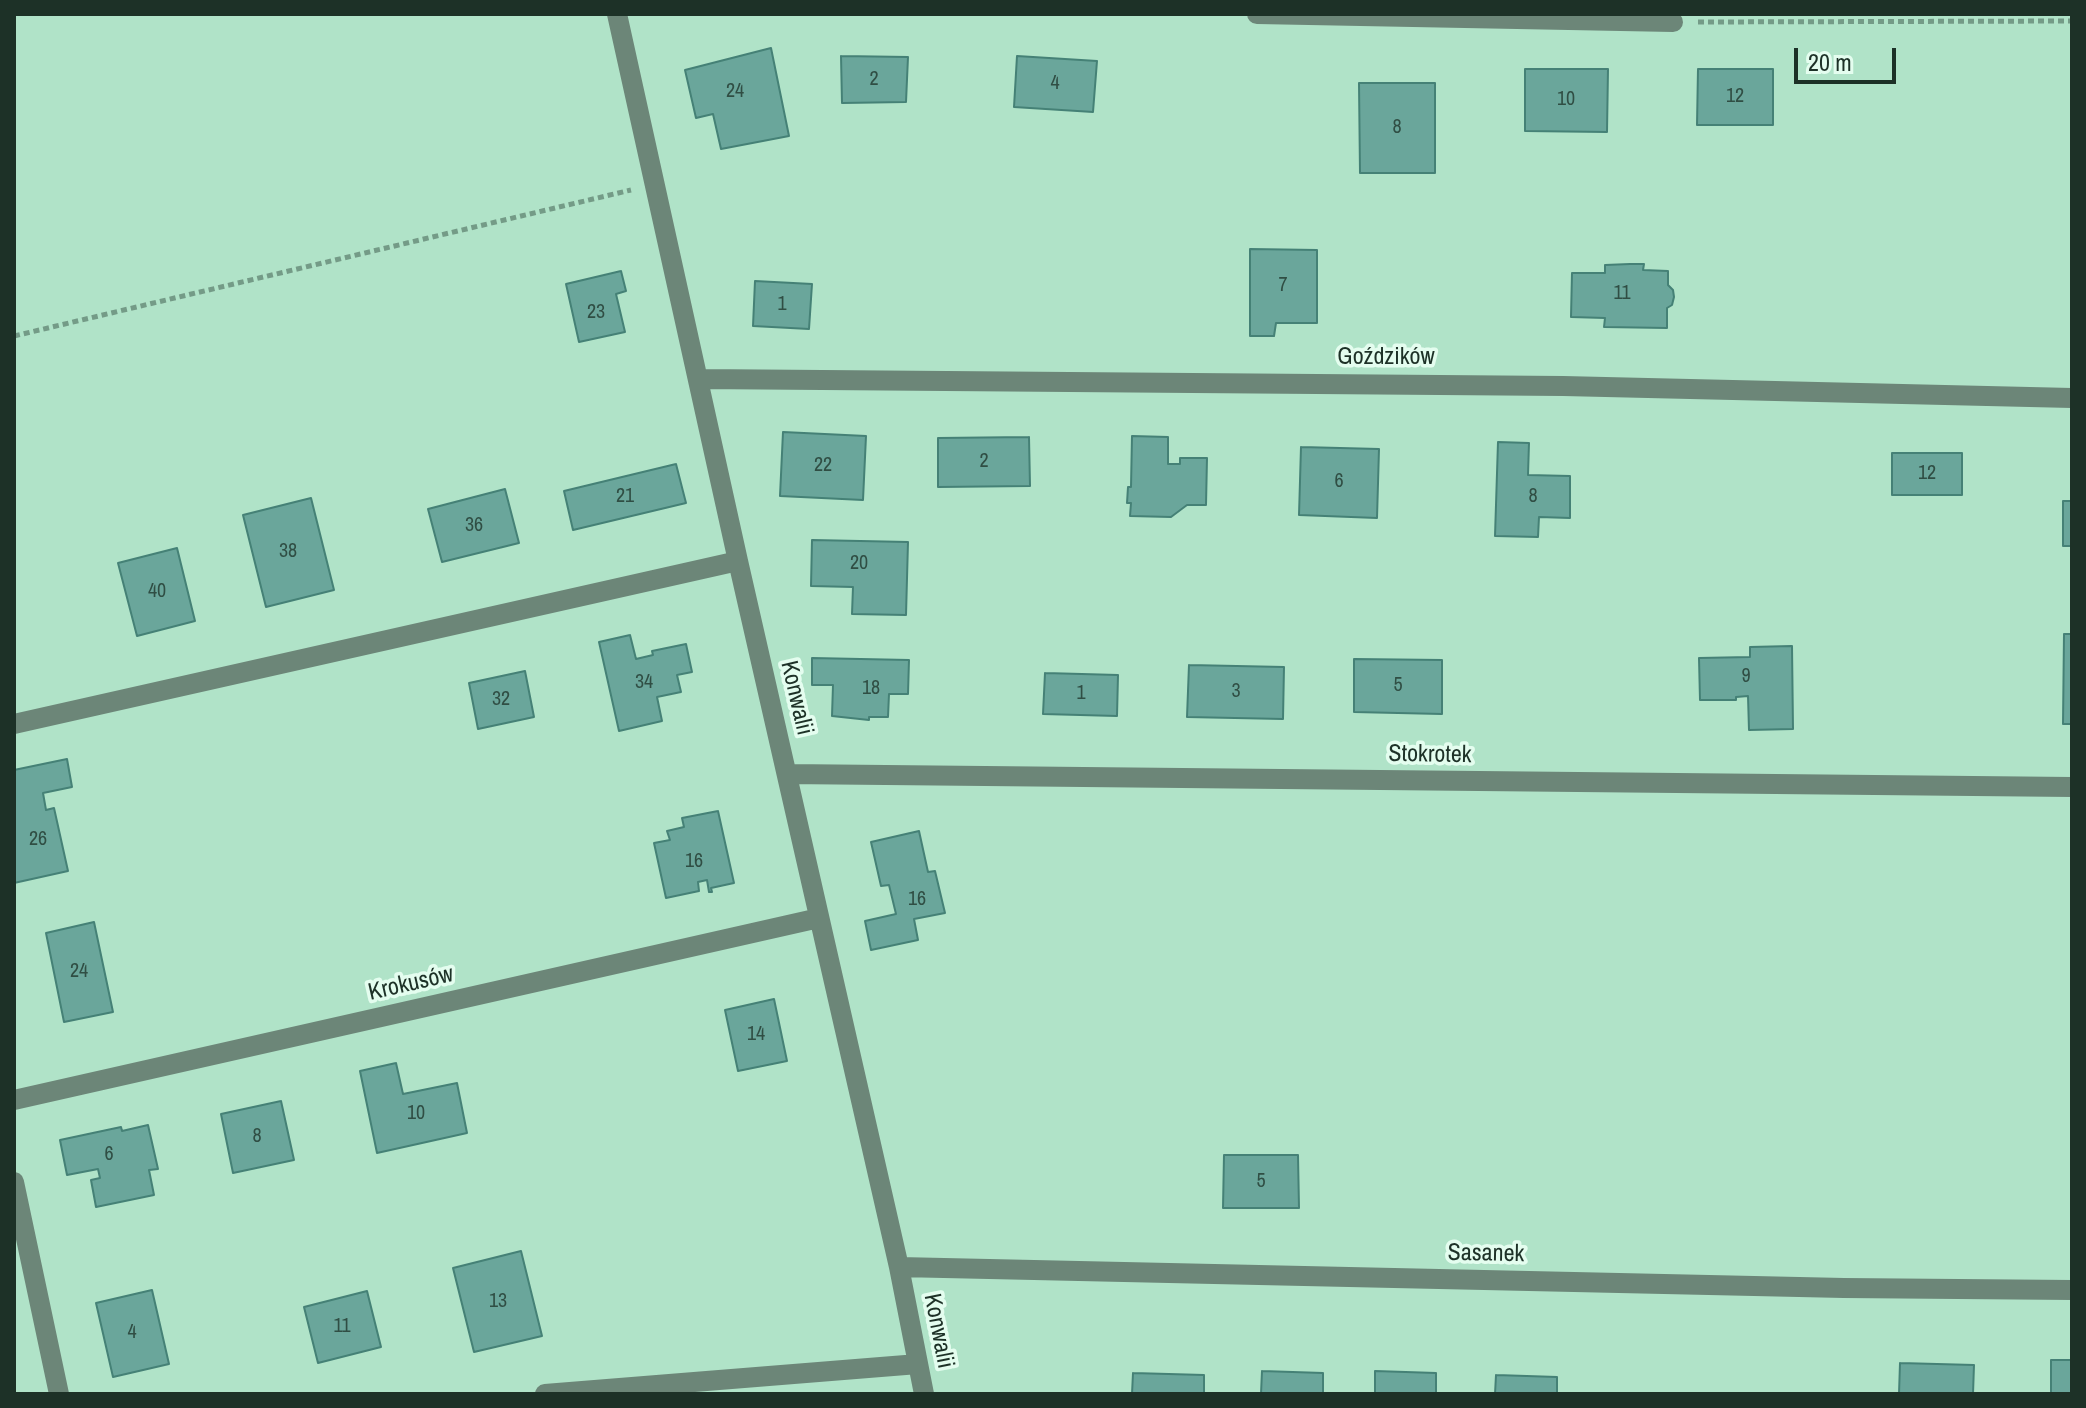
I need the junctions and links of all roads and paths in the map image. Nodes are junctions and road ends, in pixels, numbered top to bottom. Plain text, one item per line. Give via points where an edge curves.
1 (617, 14) edge
2 (1257, 14) edge
3 (2072, 21) edge
4 (1673, 22) joint
5 (655, 184) junction
6 (14, 336) edge
7 (699, 379) junction
8 (2072, 398) edge
9 (738, 561) junction
10 (14, 724) edge
11 (787, 774) junction
12 (2072, 787) edge
13 (819, 918) junction
14 (14, 1100) edge
15 (14, 1182) edge
16 (899, 1267) junction
17 (2072, 1290) edge
18 (918, 1364) junction
19 (59, 1394) edge
20 (545, 1394) edge
21 (924, 1394) edge

1 - 5 street, Konwalii
2 - 4 street
3 - 4 path
5 - 6 path
5 - 7 street, Konwalii
7 - 8 street, Goździków via 1563,386
7 - 9 street, Konwalii
9 - 10 street
9 - 11 street, Konwalii
11 - 12 street, Stokrotek
11 - 13 street, Konwalii
13 - 14 street, Krokusów
13 - 16 street, Konwalii
15 - 19 street
16 - 17 street, Sasanek
16 - 18 street, Konwalii
18 - 20 street
18 - 21 street, Konwalii

